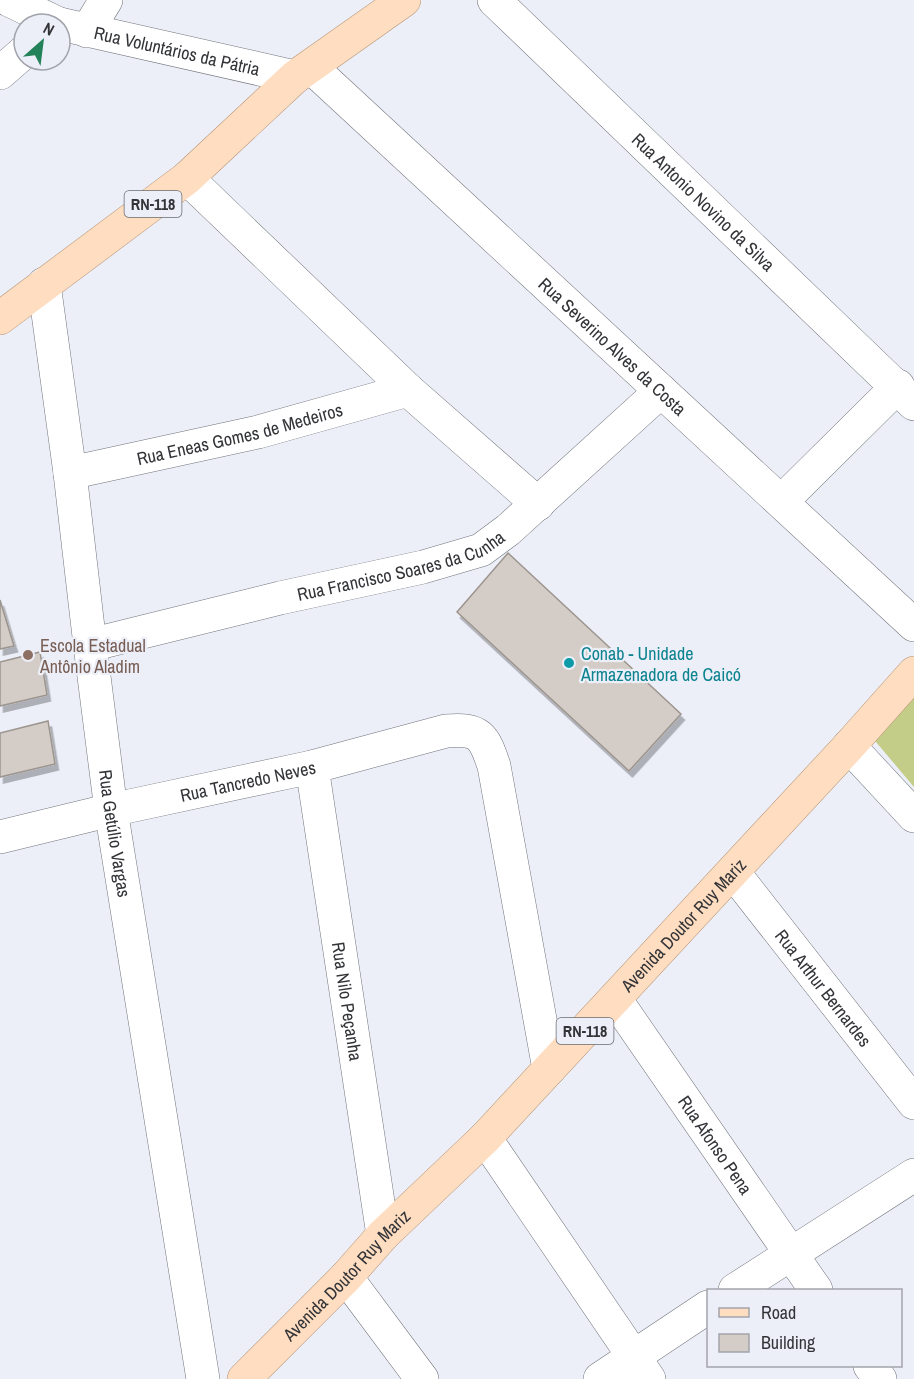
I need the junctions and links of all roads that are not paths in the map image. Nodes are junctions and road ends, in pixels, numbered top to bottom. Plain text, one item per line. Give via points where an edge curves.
1 (9, 0) edge
2 (106, 0) edge
3 (404, 0) edge
4 (494, 0) edge
5 (35, 12) edge
6 (72, 20) edge
7 (72, 27) edge
8 (12, 62) edge
9 (303, 72) junction
10 (0, 73) edge
11 (188, 178) junction
12 (44, 284) junction
13 (0, 318) edge
14 (408, 390) junction
15 (661, 391) junction
16 (906, 395) edge
17 (70, 473) junction
18 (782, 501) junction
19 (538, 504) junction
20 (914, 625) edge
21 (90, 645) junction
22 (914, 673) edge
23 (849, 746) junction
24 (312, 766) junction
25 (111, 810) junction
26 (914, 816) edge
27 (0, 837) edge
28 (733, 872) junction
29 (615, 999) junction
30 (549, 1069) junction
31 (914, 1103) edge
32 (485, 1138) junction
33 (914, 1175) edge
34 (383, 1235) junction
35 (791, 1254) junction
36 (346, 1276) junction
37 (737, 1289) edge
38 (815, 1289) edge
39 (707, 1308) edge
40 (641, 1367) edge
41 (203, 1379) edge
42 (244, 1379) edge
43 (422, 1379) edge
44 (600, 1379) edge

1 - 5 street, Rua Voluntários da Pátria
2 - 6 street
3 - 9 main road, RN-118
4 - 16 street, Rua Antonio Novino da Silva
7 - 9 street, Rua Voluntários da Pátria
8 - 10 street
9 - 11 main road, RN-118
9 - 15 street, Rua Severino Alves da Costa
11 - 12 main road, RN-118
11 - 14 street
12 - 13 main road, RN-118
12 - 17 street, Rua Getúlio Vargas
14 - 17 street, Rua Eneas Gomes de Medeiros via 258,432
14 - 19 street
15 - 18 street, Rua Severino Alves da Costa
15 - 19 street, Rua Francisco Soares da Cunha
16 - 18 street
17 - 21 street, Rua Getúlio Vargas
18 - 20 street, Rua Severino Alves da Costa
19 - 21 street, Rua Francisco Soares da Cunha via 481,550
21 - 25 street, Rua Getúlio Vargas
22 - 23 main road, Avenida Doutor Ruy Mariz / RN-118
23 - 26 street
23 - 28 main road, Avenida Doutor Ruy Mariz / RN-118
24 - 25 street, Rua Tancredo Neves
24 - 30 street, Rua Tancredo Neves via 446,731 462,729 479,735 494,766
24 - 34 street, Rua Nilo Peçanha
25 - 27 street, Rua Tancredo Neves
25 - 41 street, Rua Getúlio Vargas
28 - 29 main road, Avenida Doutor Ruy Mariz / RN-118
28 - 31 street, Rua Arthur Bernardes
29 - 30 main road, Avenida Doutor Ruy Mariz / RN-118
29 - 35 street, Rua Afonso Pena
30 - 32 main road, Avenida Doutor Ruy Mariz / RN-118
32 - 34 main road, Avenida Doutor Ruy Mariz / RN-118
32 - 40 street
33 - 35 street
34 - 36 main road, Avenida Doutor Ruy Mariz / RN-118
35 - 37 street
35 - 38 street, Rua Afonso Pena
36 - 42 main road, Avenida Doutor Ruy Mariz / RN-118
36 - 43 street
39 - 40 street
40 - 44 street

